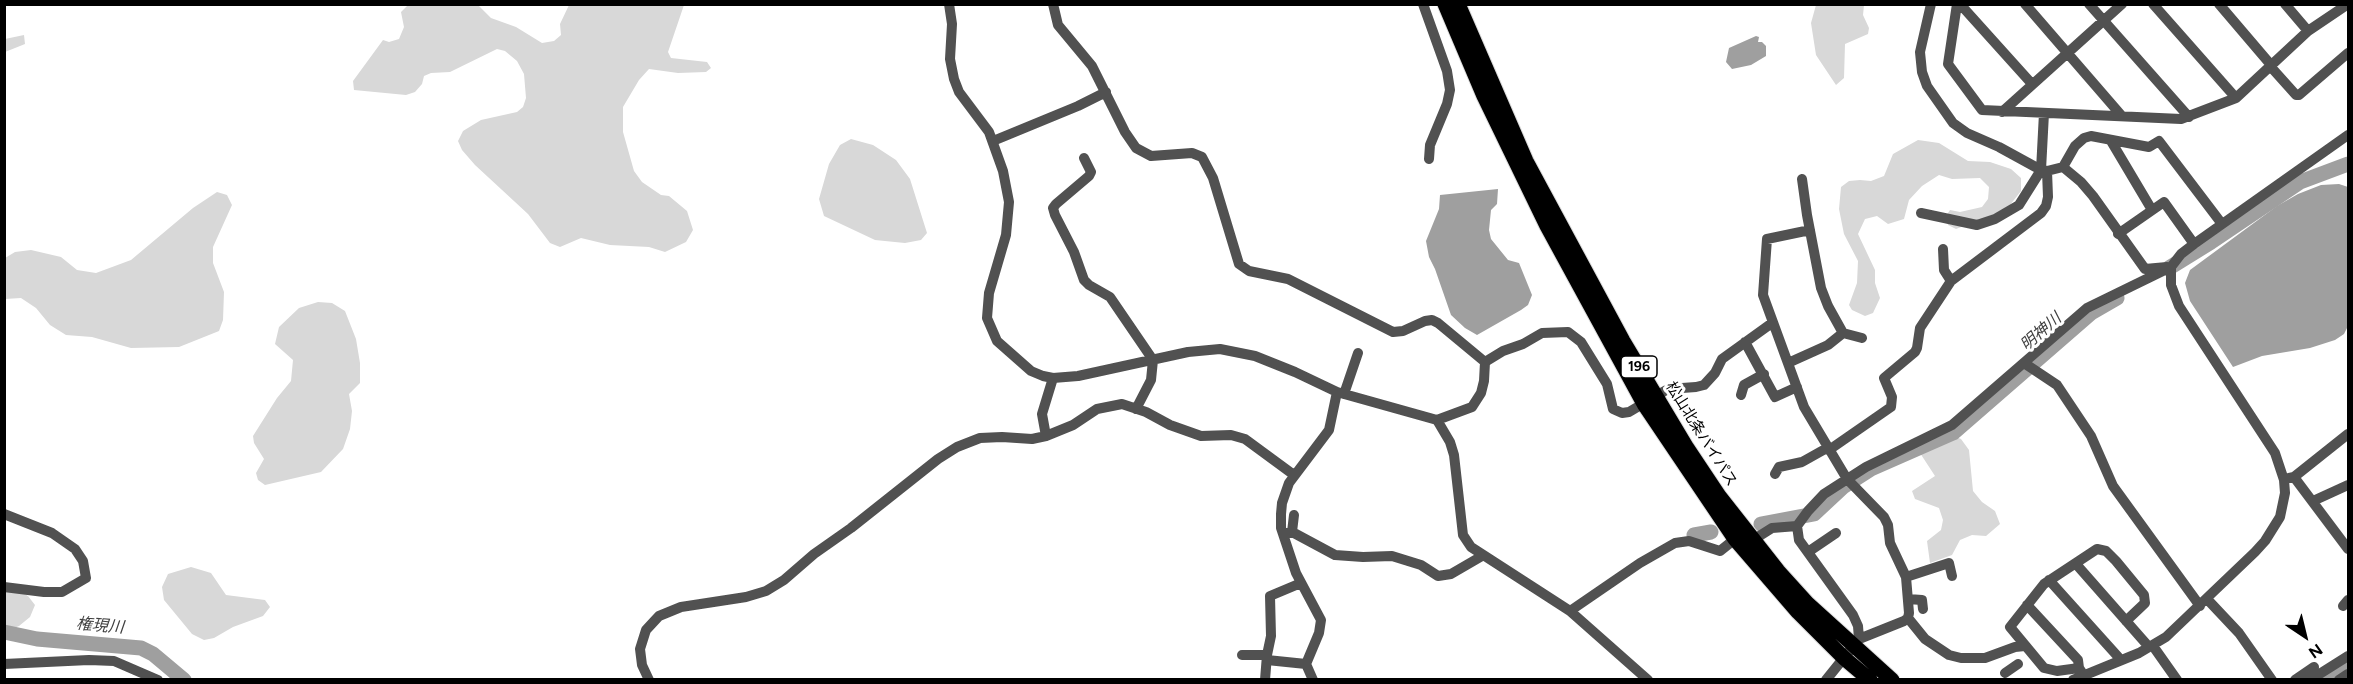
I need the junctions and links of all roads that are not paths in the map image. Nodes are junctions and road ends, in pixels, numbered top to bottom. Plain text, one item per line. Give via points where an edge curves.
1 (949, 4) edge
2 (1053, 4) edge
3 (1423, 4) edge
4 (1445, 4) edge
5 (1458, 4) edge
6 (1931, 4) edge
7 (1958, 4) edge
8 (2025, 4) edge
9 (2089, 4) edge
10 (2122, 4) edge
11 (2153, 4) edge
12 (2219, 4) edge
13 (2285, 4) edge
14 (2348, 4) edge
15 (2104, 20) junction
16 (2308, 31) junction
17 (2068, 52) junction
18 (2349, 53) edge
19 (2270, 66) junction
20 (2032, 84) junction
21 (1106, 92) junction
22 (2236, 98) junction
23 (2002, 112) junction
24 (2044, 113) junction
25 (2121, 116) junction
26 (2189, 117) junction
27 (2349, 135) edge
28 (993, 141) junction
29 (2111, 141) junction
30 (1084, 158) dead end
31 (1429, 159) dead end
32 (2063, 167) junction
33 (2044, 171) junction
34 (1802, 179) dead end
35 (2152, 210) junction
36 (1921, 213) dead end
37 (2222, 224) junction
38 (1810, 230) junction
39 (2118, 234) junction
40 (2194, 244) junction
41 (1943, 249) dead end
42 (2171, 267) junction
43 (1951, 281) junction
44 (1772, 323) junction
45 (1843, 333) junction
46 (1862, 338) dead end
47 (1745, 342) junction
48 (1358, 353) dead end
49 (1153, 360) junction
50 (1485, 362) junction
51 (1788, 363) junction
52 (2024, 363) junction
53 (1764, 374) junction
54 (1053, 378) junction
55 (1797, 387) junction
56 (1341, 393) junction
57 (1741, 395) dead end
58 (1650, 400) junction
59 (1136, 409) junction
60 (1437, 420) junction
61 (2349, 434) edge
62 (1046, 436) junction
63 (1828, 449) junction
64 (1775, 474) dead end
65 (1294, 475) junction
66 (2289, 478) junction
67 (1847, 479) junction
68 (2349, 485) edge
69 (2313, 501) junction
70 (4, 514) edge
71 (1294, 515) dead end
72 (1802, 519) junction
73 (2343, 532) edge
74 (1287, 533) junction
75 (1836, 533) dead end
76 (1735, 539) junction
77 (1753, 540) junction
78 (2349, 549) edge
79 (1808, 552) junction
80 (1482, 556) junction
81 (2076, 564) junction
82 (1952, 576) dead end
83 (1906, 577) junction
84 (2049, 580) junction
85 (1301, 583) junction
86 (4, 587) edge
87 (1908, 599) junction
88 (2203, 603) junction
89 (2027, 604) junction
90 (1923, 609) dead end
91 (1570, 611) junction
92 (1908, 618) junction
93 (2126, 621) junction
94 (2025, 646) junction
95 (2151, 647) junction
96 (1852, 648) junction
97 (1242, 655) dead end
98 (2349, 656) edge
99 (1267, 658) junction
100 (2121, 660) junction
101 (4, 664) edge
102 (1306, 664) junction
103 (2314, 667) dead end
104 (2011, 669) dead end
105 (2078, 674) edge
106 (2348, 674) edge
107 (158, 680) edge
108 (649, 680) edge
109 (1265, 680) edge
110 (1313, 680) edge
111 (1648, 680) edge
112 (1826, 680) edge
113 (1870, 680) edge
114 (1892, 680) edge
115 (2017, 680) edge
116 (2177, 680) edge
117 (2272, 680) edge
118 (2295, 680) edge
119 (2310, 680) edge
120 (2340, 680) edge

1 - 28 street via 954,79
2 - 21 street via 1058,25 1092,66
3 - 31 street via 1450,90 1430,145
4 - 58 highway, 松山北条バイパス / 196 via 1547,226
5 - 58 highway, 松山北条バイパス / 196 via 1526,161
6 - 33 street via 1920,52 1927,86 1959,129
7 - 20 street
7 - 23 street via 1948,64 1983,110
8 - 17 street
9 - 15 street
10 - 15 street
11 - 22 street
12 - 19 street
13 - 16 street
14 - 16 street
15 - 17 street
15 - 26 street
16 - 19 street
17 - 20 street
17 - 25 street
18 - 19 street via 2299,95
19 - 22 street
20 - 23 street
21 - 28 street
21 - 50 street via 1136,148 1151,156 1192,153 1202,158 1213,178 1239,264 1249,271 1287,279 1393,332 1432,320
22 - 26 street
23 - 24 street
24 - 25 street
24 - 33 street
25 - 26 street
27 - 37 street
28 - 54 street via 1007,186 1009,218 989,293 987,318 997,341 1010,354 1031,371
29 - 32 street via 2084,138
29 - 35 street
29 - 37 street via 2149,147 2159,141
30 - 49 street via 1091,172 1089,177 1056,204 1054,215 1084,280 1110,297
32 - 33 street
32 - 39 street via 2081,182
33 - 36 street via 2030,185 2024,200 1995,219 1977,225
33 - 43 street via 2048,197 2041,213
34 - 38 street
35 - 39 street
35 - 40 street via 2164,202
37 - 40 street
38 - 44 street via 1767,239 1763,287
38 - 45 street via 1821,288
39 - 42 street via 2145,269
40 - 42 street
41 - 43 street via 1944,270
42 - 52 street via 2087,308
42 - 66 street via 2171,285 2180,306
43 - 63 street via 1920,328 1915,352 1884,378 1892,397 1891,407
44 - 47 street
44 - 51 street
45 - 46 street
45 - 51 street via 1828,345
47 - 53 street
47 - 58 street via 1722,359 1704,385 1668,389
48 - 56 street
49 - 54 street
49 - 56 street via 1205,350 1236,351
49 - 59 street via 1151,380
50 - 58 street via 1542,333 1568,332 1581,342 1607,384 1613,409 1629,412
50 - 60 street via 1481,393 1472,407
51 - 55 street
52 - 67 street via 1952,425
52 - 88 street via 2057,385 2091,436 2113,486 2162,556
53 - 55 street via 1775,397
53 - 57 street via 1744,386
54 - 62 street via 1042,414
55 - 63 street
56 - 60 street
56 - 65 street via 1325,439
58 - 76 highway, 松山北条バイパス / 196
58 - 77 highway, 松山北条バイパス / 196
59 - 62 street via 1122,404 1105,406
59 - 65 street via 1201,436 1231,435 1245,439
60 - 80 street via 1454,455 1462,535
61 - 66 street
62 - 108 street via 990,436 957,447 773,587 746,597 681,607 659,616 646,630 640,649
63 - 64 street via 1802,462 1779,467
63 - 67 street
65 - 74 street via 1282,503
66 - 69 street
66 - 88 street via 2284,507 2273,530
67 - 72 street via 1824,494
67 - 83 street via 1884,517 1890,543
68 - 69 street
69 - 73 street
70 - 86 street via 52,533 75,549 83,561 86,578 62,592
71 - 74 street
72 - 77 street via 1772,528
72 - 79 street via 1799,540
73 - 78 street
74 - 80 street via 1335,555 1392,556 1421,565 1438,576 1451,574
74 - 85 street
75 - 79 street
76 - 91 street via 1720,551 1689,541 1675,543
76 - 96 highway, 松山北条バイパス / 196 via 1798,612
77 - 96 highway, 松山北条バイパス / 196
79 - 96 street via 1853,615 1858,626
80 - 91 street
81 - 84 street
81 - 93 street
81 - 93 street via 2101,549 2138,585 2146,600
82 - 83 street via 1948,563
83 - 87 street
84 - 89 street
84 - 100 street
85 - 99 street via 1270,596
85 - 102 street via 1321,620
87 - 90 street via 1922,600
87 - 92 street
88 - 95 street
88 - 117 street via 2240,633
89 - 94 street via 2010,627
89 - 105 street via 2078,660
91 - 111 street
92 - 94 street via 1925,639 1960,658 1985,658
92 - 96 street
93 - 95 street
94 - 105 street via 2044,668
95 - 100 street
95 - 116 street
96 - 112 street
96 - 113 highway, 松山北条バイパス / 196
96 - 114 highway, 松山北条バイパス / 196
97 - 99 street
98 - 119 street
99 - 102 street
99 - 109 street
100 - 105 street
101 - 107 street via 114,661
102 - 110 street
103 - 118 street
104 - 115 street
106 - 120 street

